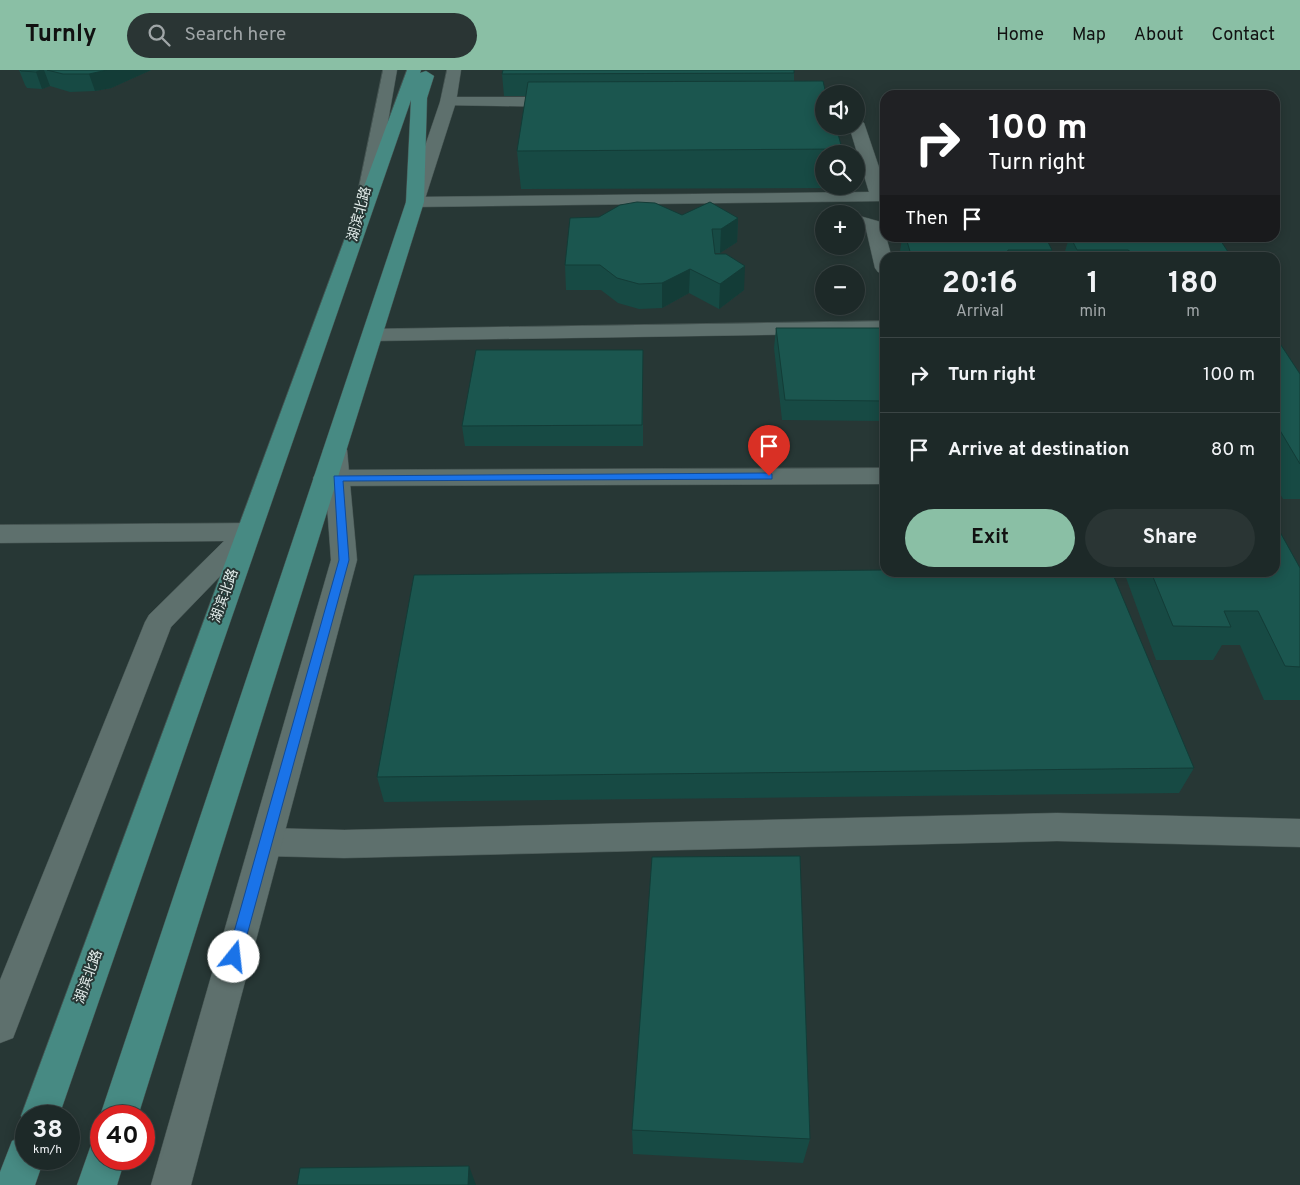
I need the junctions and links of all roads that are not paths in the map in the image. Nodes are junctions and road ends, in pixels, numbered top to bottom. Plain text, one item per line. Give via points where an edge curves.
1 (390, 70) edge
2 (414, 70) edge
3 (428, 70) edge
4 (454, 70) edge
5 (411, 98) junction
6 (448, 102) junction
7 (577, 102) edge
8 (860, 135) edge
9 (364, 207) junction
10 (413, 209) junction
11 (815, 214) edge
12 (865, 223) edge
13 (881, 252) edge
14 (880, 327) edge
15 (373, 335) junction
16 (333, 469) junction
17 (880, 476) edge
18 (248, 532) junction
19 (0, 534) edge
20 (1300, 833) edge
21 (266, 842) junction
22 (0, 1026) edge
23 (44, 1105) edge
24 (123, 1105) edge
25 (20, 1170) edge
26 (102, 1170) edge
27 (15, 1185) edge
28 (97, 1185) edge
29 (171, 1185) edge

1 - 9 street, 湖滨北路
2 - 5 main road
3 - 5 main road
4 - 6 street
5 - 9 main road
5 - 10 main road
6 - 7 street
6 - 10 street
8 - 10 street via 880,197
9 - 18 main road, 湖滨北路
10 - 11 street
10 - 15 main road
12 - 13 street via 874,226
14 - 15 street
15 - 16 main road
16 - 17 street
16 - 21 street via 344,560
16 - 24 main road
18 - 19 street
18 - 22 street via 159,622
18 - 23 main road, 湖滨北路
20 - 21 street via 1057,827 364,844
21 - 29 street
25 - 27 main road
26 - 28 main road

